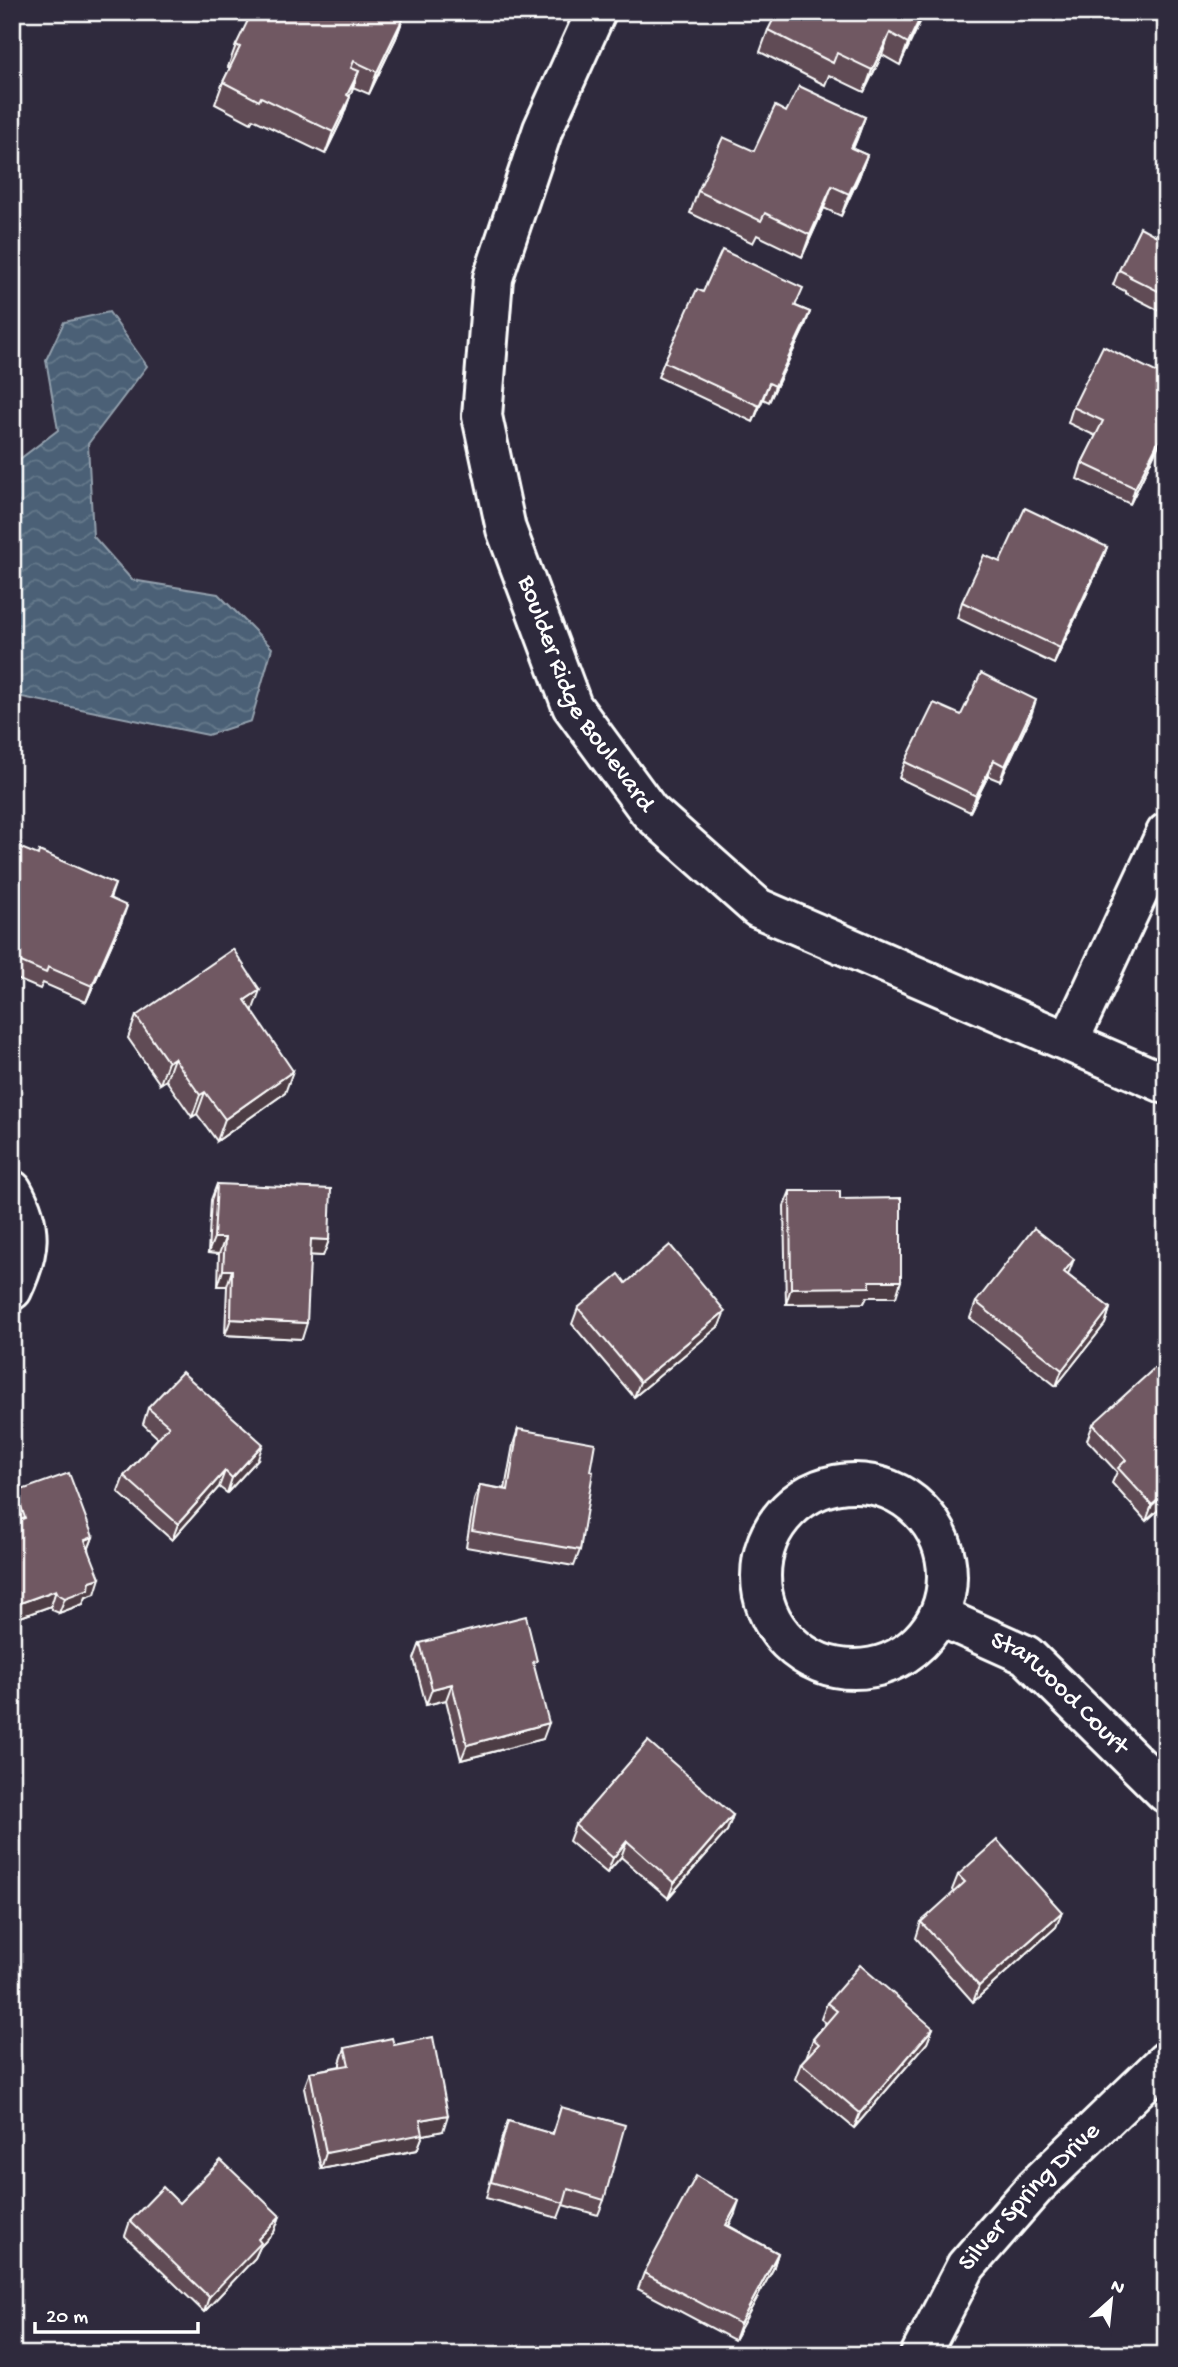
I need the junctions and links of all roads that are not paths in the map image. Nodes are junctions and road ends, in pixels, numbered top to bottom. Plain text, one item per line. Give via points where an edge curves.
1 (596, 12) edge
2 (1166, 833) edge
3 (1069, 1041) junction
4 (1166, 1084) edge
5 (12, 1190) edge
6 (12, 1290) edge
7 (939, 1616) junction
8 (1166, 1793) edge
9 (1166, 2061) edge
10 (920, 2355) edge

1 - 3 street, Boulder Ridge Boulevard via 543,129 493,278 482,416 506,529 572,706 649,811 758,908
2 - 3 street
3 - 4 street, Boulder Ridge Boulevard
5 - 6 street via 22,1207 28,1236 24,1263
7 - 7 street via 947,1587 945,1557 934,1529 915,1506 890,1490 861,1482 831,1485 803,1496 781,1517 765,1544 760,1575 765,1606 780,1634 804,1655 833,1667 865,1669 895,1660 921,1642
7 - 8 street, Starwood Court via 1027,1655
9 - 10 street, Silver Spring Drive via 1036,2186 966,2266

